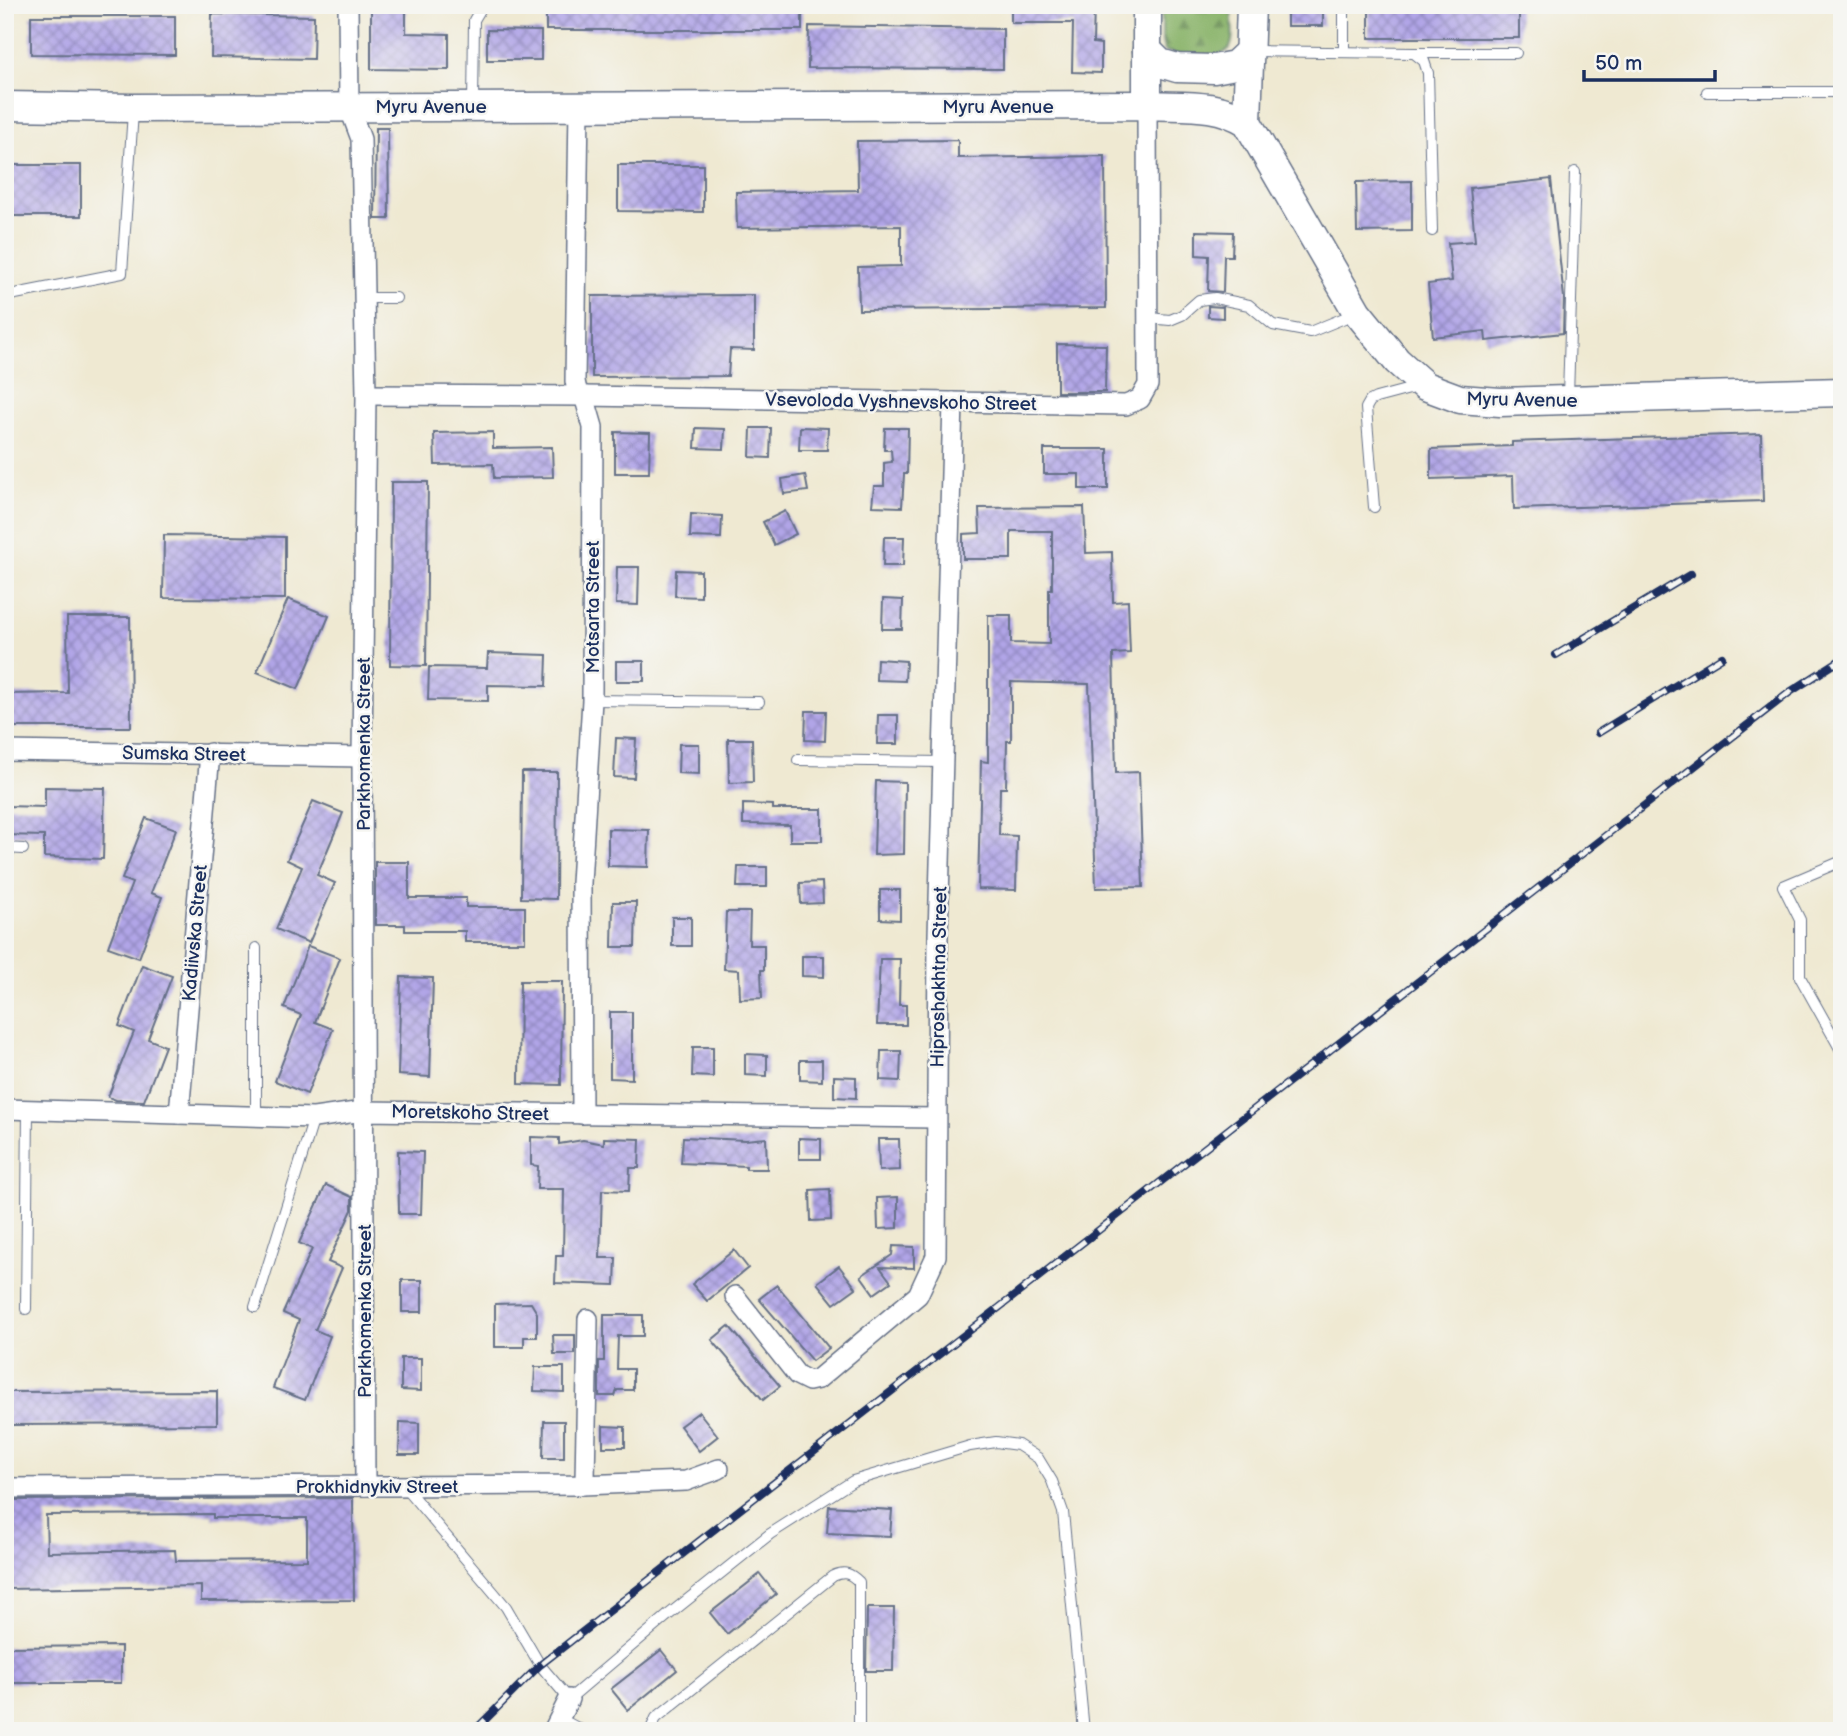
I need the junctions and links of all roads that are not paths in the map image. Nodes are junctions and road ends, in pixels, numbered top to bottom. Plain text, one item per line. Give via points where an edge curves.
1 (348, 5) edge
2 (483, 5) edge
3 (1147, 5) edge
4 (1251, 5) edge
5 (1344, 5) edge
6 (1147, 50) junction
7 (1250, 51) junction
8 (1344, 52) junction
9 (1414, 53) junction
10 (1516, 53) dead end
11 (1707, 92) dead end
12 (1842, 92) edge
13 (5, 106) edge
14 (473, 106) junction
15 (579, 106) junction
16 (1147, 106) junction
17 (349, 107) junction
18 (133, 108) junction
19 (1247, 122) junction
20 (1575, 172) dead end
21 (1432, 231) dead end
22 (5, 296) edge
23 (364, 298) junction
24 (396, 298) dead end
25 (1357, 312) junction
26 (1148, 318) junction
27 (1425, 386) junction
28 (1842, 392) edge
29 (366, 395) junction
30 (584, 396) junction
31 (1568, 400) junction
32 (953, 402) junction
33 (1374, 507) dead end
34 (592, 700) junction
35 (760, 702) dead end
36 (5, 751) edge
37 (210, 753) junction
38 (362, 757) junction
39 (798, 760) dead end
40 (942, 762) junction
41 (5, 848) edge
42 (23, 849) dead end
43 (1842, 861) edge
44 (256, 948) dead end
45 (1842, 1052) edge
46 (5, 1109) edge
47 (28, 1110) junction
48 (363, 1111) junction
49 (179, 1114) junction
50 (582, 1114) junction
51 (256, 1116) junction
52 (314, 1118) junction
53 (936, 1118) junction
54 (735, 1297) dead end
55 (255, 1307) dead end
56 (26, 1309) dead end
57 (588, 1319) dead end
58 (719, 1469) dead end
59 (404, 1485) junction
60 (582, 1485) junction
61 (365, 1486) junction
62 (5, 1488) edge
63 (569, 1699) junction
64 (556, 1724) edge
65 (583, 1731) edge
66 (650, 1731) edge
67 (859, 1731) edge
68 (1084, 1731) edge

1 - 17 street, Parkhomenka Street
2 - 14 lane via 474,20
3 - 6 main road
4 - 7 main road
5 - 8 lane
6 - 7 main road via 1160,63 1177,68 1236,65
6 - 16 main road
7 - 8 lane
7 - 19 main road
8 - 9 lane
9 - 10 lane
9 - 21 lane via 1424,61 1428,73
11 - 12 lane
13 - 18 main road, Myru Avenue
14 - 15 main road, Myru Avenue
14 - 17 main road, Myru Avenue
15 - 16 main road, Myru Avenue
15 - 30 street, Motsarta Street via 575,382
16 - 19 main road, Myru Avenue via 1218,108
16 - 26 street, Vsevoloda Vyshnevskoho Street
17 - 18 main road, Myru Avenue
17 - 23 street, Parkhomenka Street via 361,139
18 - 22 lane via 122,272
19 - 25 main road, Myru Avenue
20 - 31 lane
23 - 24 lane
23 - 29 street, Parkhomenka Street
25 - 26 lane via 1310,332 1273,325 1249,306 1215,298 1199,300 1170,320
25 - 27 main road, Myru Avenue via 1397,361
26 - 32 street, Vsevoloda Vyshnevskoho Street via 1147,385 1140,399 1126,405
27 - 31 main road, Myru Avenue via 1460,399
27 - 33 lane via 1376,398 1366,408
28 - 31 main road, Myru Avenue
29 - 30 street, Vsevoloda Vyshnevskoho Street
29 - 38 street, Parkhomenka Street
30 - 32 street, Vsevoloda Vyshnevskoho Street
30 - 34 street, Motsarta Street via 593,427
32 - 40 street, Hiproshakhtna Street
34 - 35 lane
34 - 50 street, Motsarta Street via 581,883
36 - 37 street, Sumska Street
37 - 38 street, Sumska Street
37 - 49 street, Kadiivska Street
38 - 48 street, Parkhomenka Street
39 - 40 lane
40 - 53 street, Hiproshakhtna Street
41 - 42 lane
43 - 45 lane via 1783,886 1800,920 1800,978
44 - 51 lane
46 - 47 street, Moretskoho Street
47 - 49 street, Moretskoho Street
47 - 56 lane
48 - 50 street, Moretskoho Street
48 - 52 street, Moretskoho Street
48 - 61 street, Parkhomenka Street
49 - 51 street, Moretskoho Street
50 - 53 street, Moretskoho Street
51 - 52 street, Moretskoho Street
52 - 55 lane
53 - 54 street, Hiproshakhtna Street via 936,1255 918,1295 818,1379 808,1381 797,1375
57 - 60 street
58 - 60 street, Prokhidnykiv Street via 686,1481
59 - 60 street, Prokhidnykiv Street
59 - 61 street, Prokhidnykiv Street
59 - 63 lane via 506,1607 540,1665
61 - 62 street, Prokhidnykiv Street
63 - 64 street
63 - 68 lane via 770,1534 853,1481 996,1442 1018,1445 1038,1458 1063,1512
64 - 65 lane
66 - 67 lane via 656,1718 843,1572 859,1582

